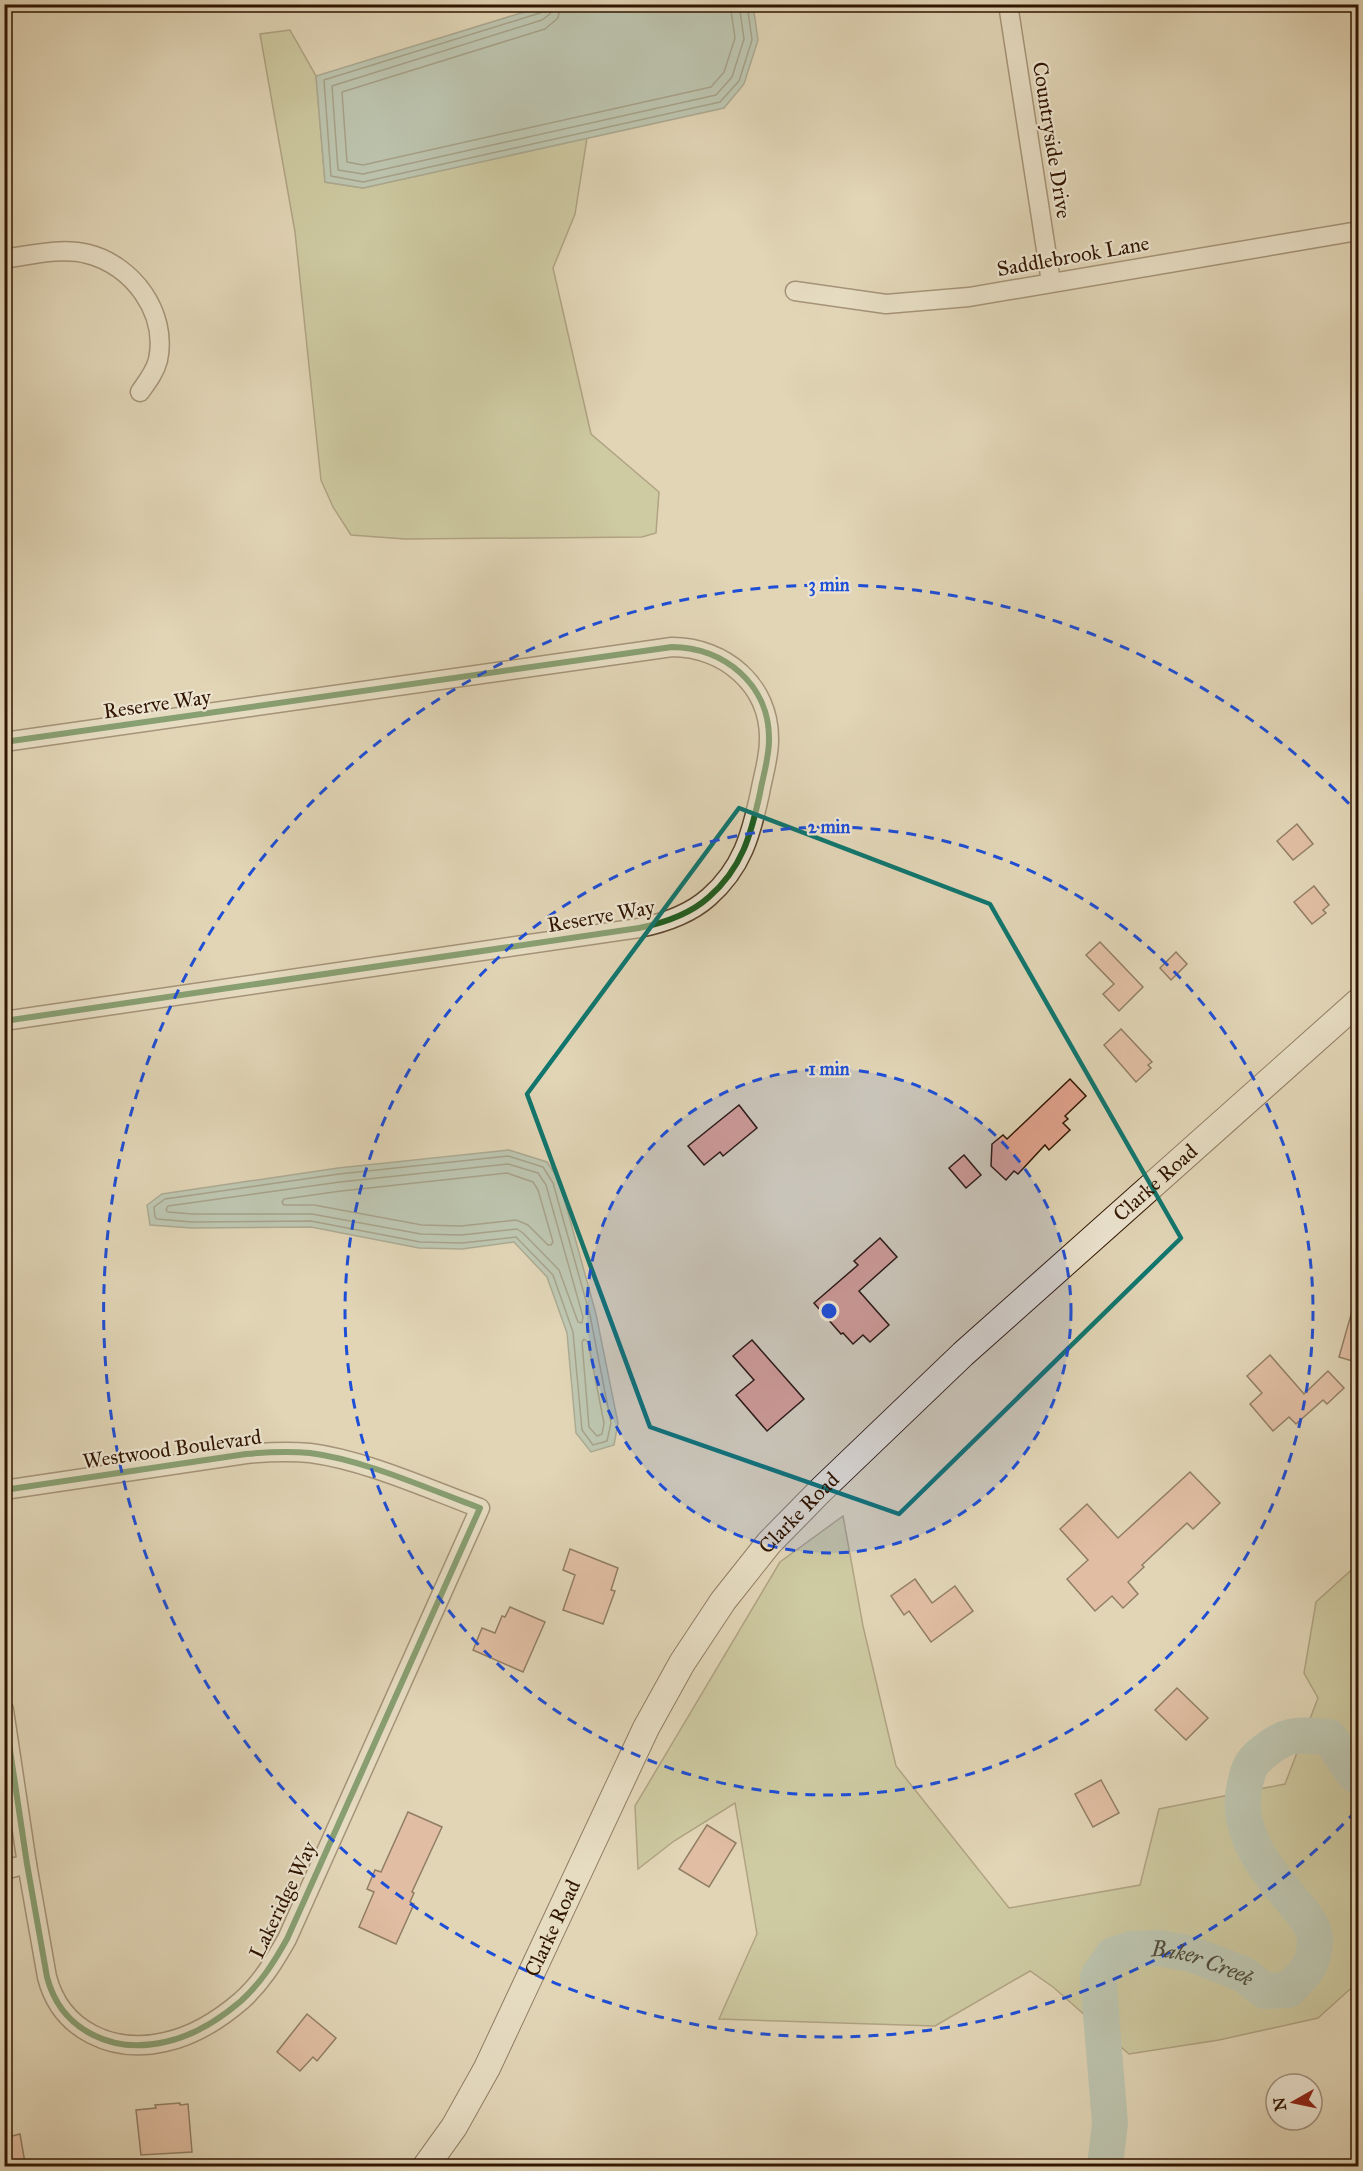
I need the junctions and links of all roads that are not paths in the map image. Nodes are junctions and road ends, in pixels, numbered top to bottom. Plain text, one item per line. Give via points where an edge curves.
1 (1008, 4) edge
2 (1359, 231) edge
3 (4, 259) edge
4 (1051, 282) junction
5 (795, 291) dead end
6 (140, 392) dead end
7 (4, 742) edge
8 (1359, 1002) edge
9 (4, 1021) edge
10 (4, 1490) edge
11 (480, 1508) joint
12 (4, 1710) edge
13 (27, 1864) junction
14 (4, 1870) edge
15 (426, 2166) edge

1 - 4 street, Countryside Drive
2 - 4 street, Saddlebrook Lane
3 - 6 street via 49,252 86,253 110,261 131,279 152,307 158,334 158,360
4 - 5 street, Saddlebrook Lane via 969,297 886,304
7 - 9 street, Reserve Way via 672,647 714,654 738,670 762,702 769,740 750,836 741,856 708,898 680,917 639,928
8 - 15 street, Clarke Road via 963,1354 769,1543 723,1601 646,1728 487,2068 454,2127
10 - 11 street, Westwood Boulevard via 246,1454 286,1452 354,1463
11 - 13 street, Lakeridge Way via 287,1939 266,1974 241,2001 200,2029 166,2042 124,2044 86,2032 65,2014 51,1991
12 - 13 street, Lakeridge Way
13 - 14 street

